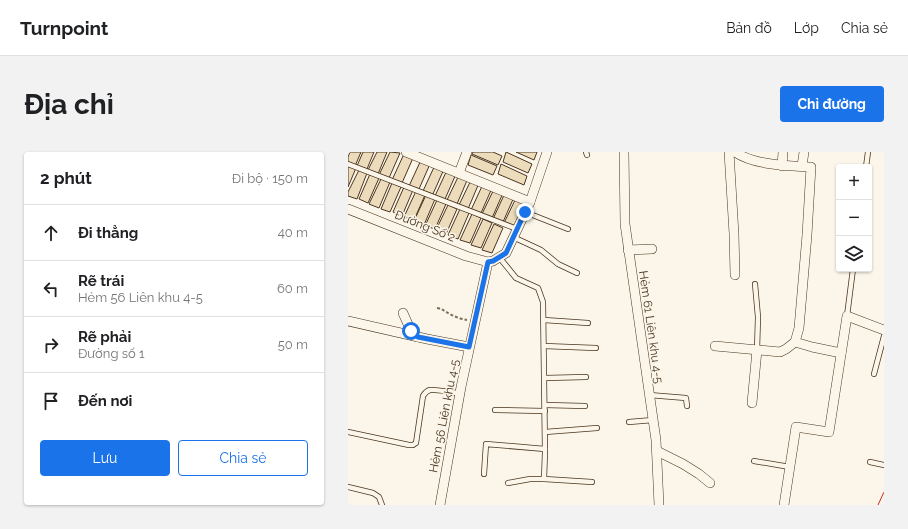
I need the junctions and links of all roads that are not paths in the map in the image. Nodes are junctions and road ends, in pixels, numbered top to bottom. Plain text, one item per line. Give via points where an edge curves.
1 (406, 152) edge
2 (467, 152) edge
3 (547, 152) edge
4 (624, 152) edge
5 (729, 152) edge
6 (735, 152) edge
7 (783, 152) edge
8 (804, 152) edge
9 (868, 152) edge
10 (348, 164) edge
11 (866, 164) edge
12 (782, 166) junction
13 (802, 166) junction
14 (459, 173) junction
15 (530, 202) junction
16 (348, 209) edge
17 (525, 212) junction
18 (568, 229) dead end
19 (515, 233) junction
20 (652, 249) dead end
21 (628, 250) junction
22 (494, 260) junction
23 (853, 272) edge
24 (577, 273) dead end
25 (735, 275) dead end
26 (756, 284) dead end
27 (403, 313) dead end
28 (847, 316) junction
29 (544, 320) junction
30 (348, 321) edge
31 (588, 324) dead end
32 (884, 330) edge
33 (884, 336) edge
34 (418, 337) junction
35 (795, 342) junction
36 (544, 346) junction
37 (715, 346) dead end
38 (469, 347) junction
39 (596, 348) dead end
40 (757, 350) junction
41 (842, 353) junction
42 (874, 374) dead end
43 (586, 377) dead end
44 (545, 378) junction
45 (460, 394) junction
46 (649, 395) junction
47 (752, 403) dead end
48 (545, 405) junction
49 (585, 406) dead end
50 (687, 406) dead end
51 (495, 410) dead end
52 (545, 411) junction
53 (653, 420) junction
54 (629, 422) dead end
55 (597, 428) dead end
56 (348, 432) edge
57 (545, 432) junction
58 (545, 449) junction
59 (656, 452) junction
60 (754, 460) dead end
61 (870, 462) dead end
62 (884, 465) edge
63 (790, 467) junction
64 (484, 474) dead end
65 (544, 479) junction
66 (592, 482) dead end
67 (508, 483) dead end
68 (710, 483) dead end
69 (348, 487) edge
70 (382, 505) edge
71 (440, 505) edge
72 (659, 505) edge
73 (784, 505) edge

1 - 14 street
2 - 14 street
3 - 15 street
4 - 21 street, Hẻm 61 Liên khu 4-5
5 - 25 street
6 - 12 street via 741,156
7 - 12 street
8 - 13 street
9 - 11 lane
10 - 19 lane
12 - 13 street
13 - 35 street via 811,167 799,328
14 - 15 street
15 - 17 street
16 - 22 street, Đường Số 2 via 466,256
17 - 18 lane
17 - 19 street
19 - 22 street via 506,253
19 - 24 lane via 558,264
20 - 21 street
21 - 46 street, Hẻm 61 Liên khu 4-5
22 - 29 lane via 516,278 538,288 543,302
22 - 38 street, Hẻm 56 Liên khu 4-5
23 - 28 lane
26 - 40 lane
27 - 34 street via 411,331
28 - 32 street
28 - 41 street
29 - 31 lane
29 - 36 lane
30 - 34 street
33 - 42 lane
34 - 38 street
35 - 40 street via 780,352
35 - 41 street
36 - 39 lane
36 - 44 lane
37 - 40 street
38 - 45 street, Hẻm 56 Liên khu 4-5
40 - 47 street
41 - 63 street via 829,432 796,427
43 - 44 lane
44 - 48 lane
45 - 56 lane via 434,390 425,392 414,445
45 - 71 street, Hẻm 56 Liên khu 4-5
46 - 50 lane via 686,398
46 - 53 street, Hẻm 61 Liên khu 4-5
48 - 49 lane
48 - 52 lane
51 - 52 lane
52 - 57 lane
53 - 54 lane
53 - 59 street, Hẻm 61 Liên khu 4-5
55 - 57 lane
57 - 58 lane
58 - 64 lane via 486,444
58 - 65 lane
59 - 68 street via 683,464
59 - 72 street, Hẻm 61 Liên khu 4-5
60 - 63 lane
61 - 62 lane
63 - 73 street
65 - 66 lane
65 - 67 lane
69 - 70 lane via 373,493 379,497

